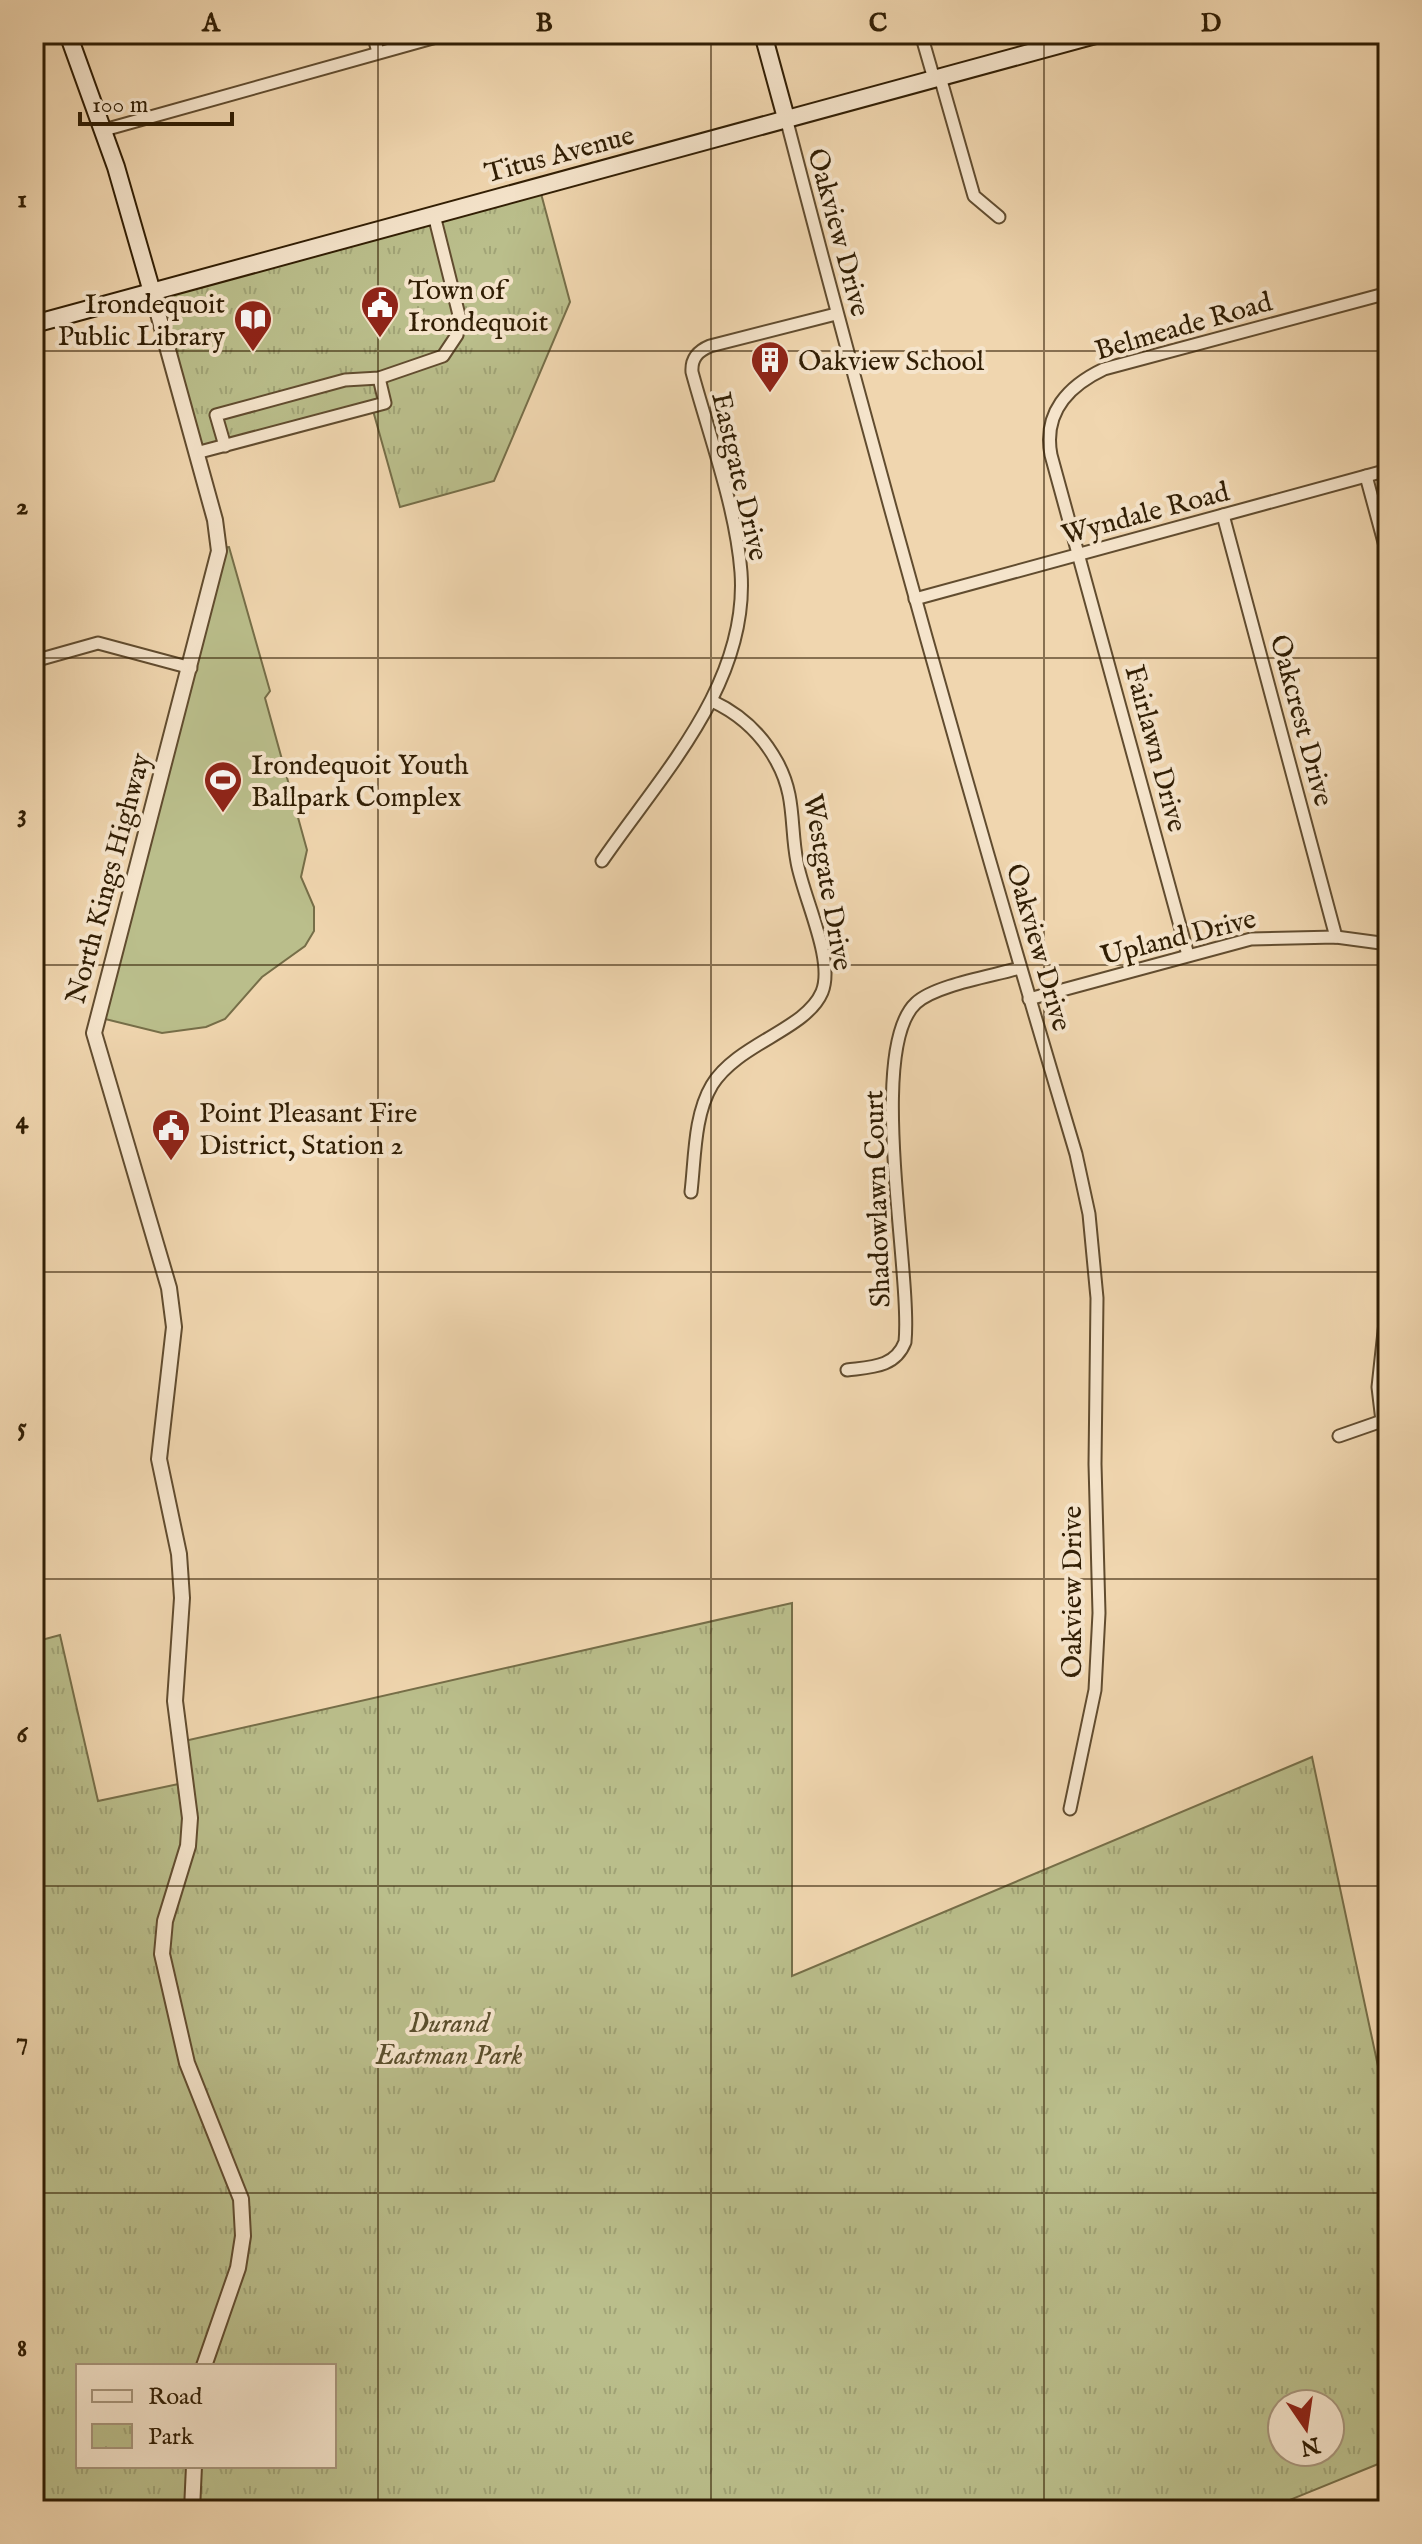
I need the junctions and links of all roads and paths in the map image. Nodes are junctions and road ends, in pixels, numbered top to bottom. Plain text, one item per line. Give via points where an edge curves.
1 (68, 34) edge
2 (373, 34) edge
3 (447, 34) edge
4 (763, 34) edge
5 (921, 34) edge
6 (1099, 34) edge
7 (1077, 37) edge
8 (378, 52) junction
9 (937, 78) junction
10 (786, 118) junction
11 (104, 130) junction
12 (434, 215) junction
13 (999, 217) dead end
14 (152, 292) junction
15 (1388, 293) edge
16 (836, 314) junction
17 (34, 324) edge
18 (379, 378) junction
19 (225, 446) junction
20 (196, 453) junction
21 (1388, 470) edge
22 (1366, 476) junction
23 (1223, 515) junction
24 (1080, 554) junction
25 (1388, 557) edge
26 (915, 599) junction
27 (34, 661) edge
28 (191, 668) junction
29 (712, 701) junction
30 (602, 861) dead end
31 (1336, 937) junction
32 (1388, 944) edge
33 (1188, 955) junction
34 (1020, 968) junction
35 (1029, 999) junction
36 (691, 1192) dead end
37 (1386, 1313) dead end
38 (847, 1370) dead end
39 (1385, 1423) edge
40 (1339, 1436) dead end
41 (1070, 1809) dead end
42 (205, 2364) edge
43 (194, 2468) edge
44 (192, 2510) edge

1 - 11 main road
2 - 8 street
3 - 8 street
4 - 10 main road
5 - 9 street
6 - 7 main road, Titus Avenue
7 - 9 main road, Titus Avenue
8 - 11 street
9 - 10 main road, Titus Avenue
9 - 13 street via 974,196
10 - 12 main road, Titus Avenue
10 - 16 street, Oakview Drive
11 - 14 main road
12 - 14 main road, Titus Avenue
12 - 18 street via 460,319 451,347 434,361
14 - 17 main road, Titus Avenue
14 - 20 street, North Kings Highway
15 - 24 street, Belmeade Road via 1104,369 1070,390 1054,411 1049,445
16 - 26 street, Oakview Drive
16 - 29 street, Eastgate Drive via 710,346 692,361 741,572 735,645
18 - 19 street via 385,403
18 - 19 street via 345,380 216,415
19 - 20 street
20 - 28 street, North Kings Highway via 219,551
21 - 22 street, Wyndale Road
22 - 23 street, Wyndale Road
22 - 25 street
23 - 24 street, Wyndale Road
23 - 31 street, Oakcrest Drive
24 - 26 street, Wyndale Road
24 - 33 street, Fairlawn Drive
26 - 34 street, Oakview Drive
27 - 28 street via 98,643
28 - 42 street, North Kings Highway via 94,1033 169,1288 174,1327 159,1459 179,1554 182,1598 175,1701 190,1818 162,1954 187,2063 241,2199 243,2236 238,2268
29 - 30 street, Eastgate Drive
29 - 36 street, Westgate Drive via 758,734 790,789 796,861 822,957 824,984 807,1013 740,1054 711,1086 701,1113
31 - 32 street, Upland Drive
31 - 33 street, Upland Drive via 1266,937
33 - 35 street, Upland Drive
34 - 35 street, Oakview Drive
34 - 38 street, Shadowlawn Court via 923,998 905,1019 891,1119 905,1342 888,1363
35 - 41 street, Oakview Drive via 1076,1154 1089,1214 1097,1298 1097,1671
37 - 39 street via 1378,1387
39 - 40 street
43 - 44 street

